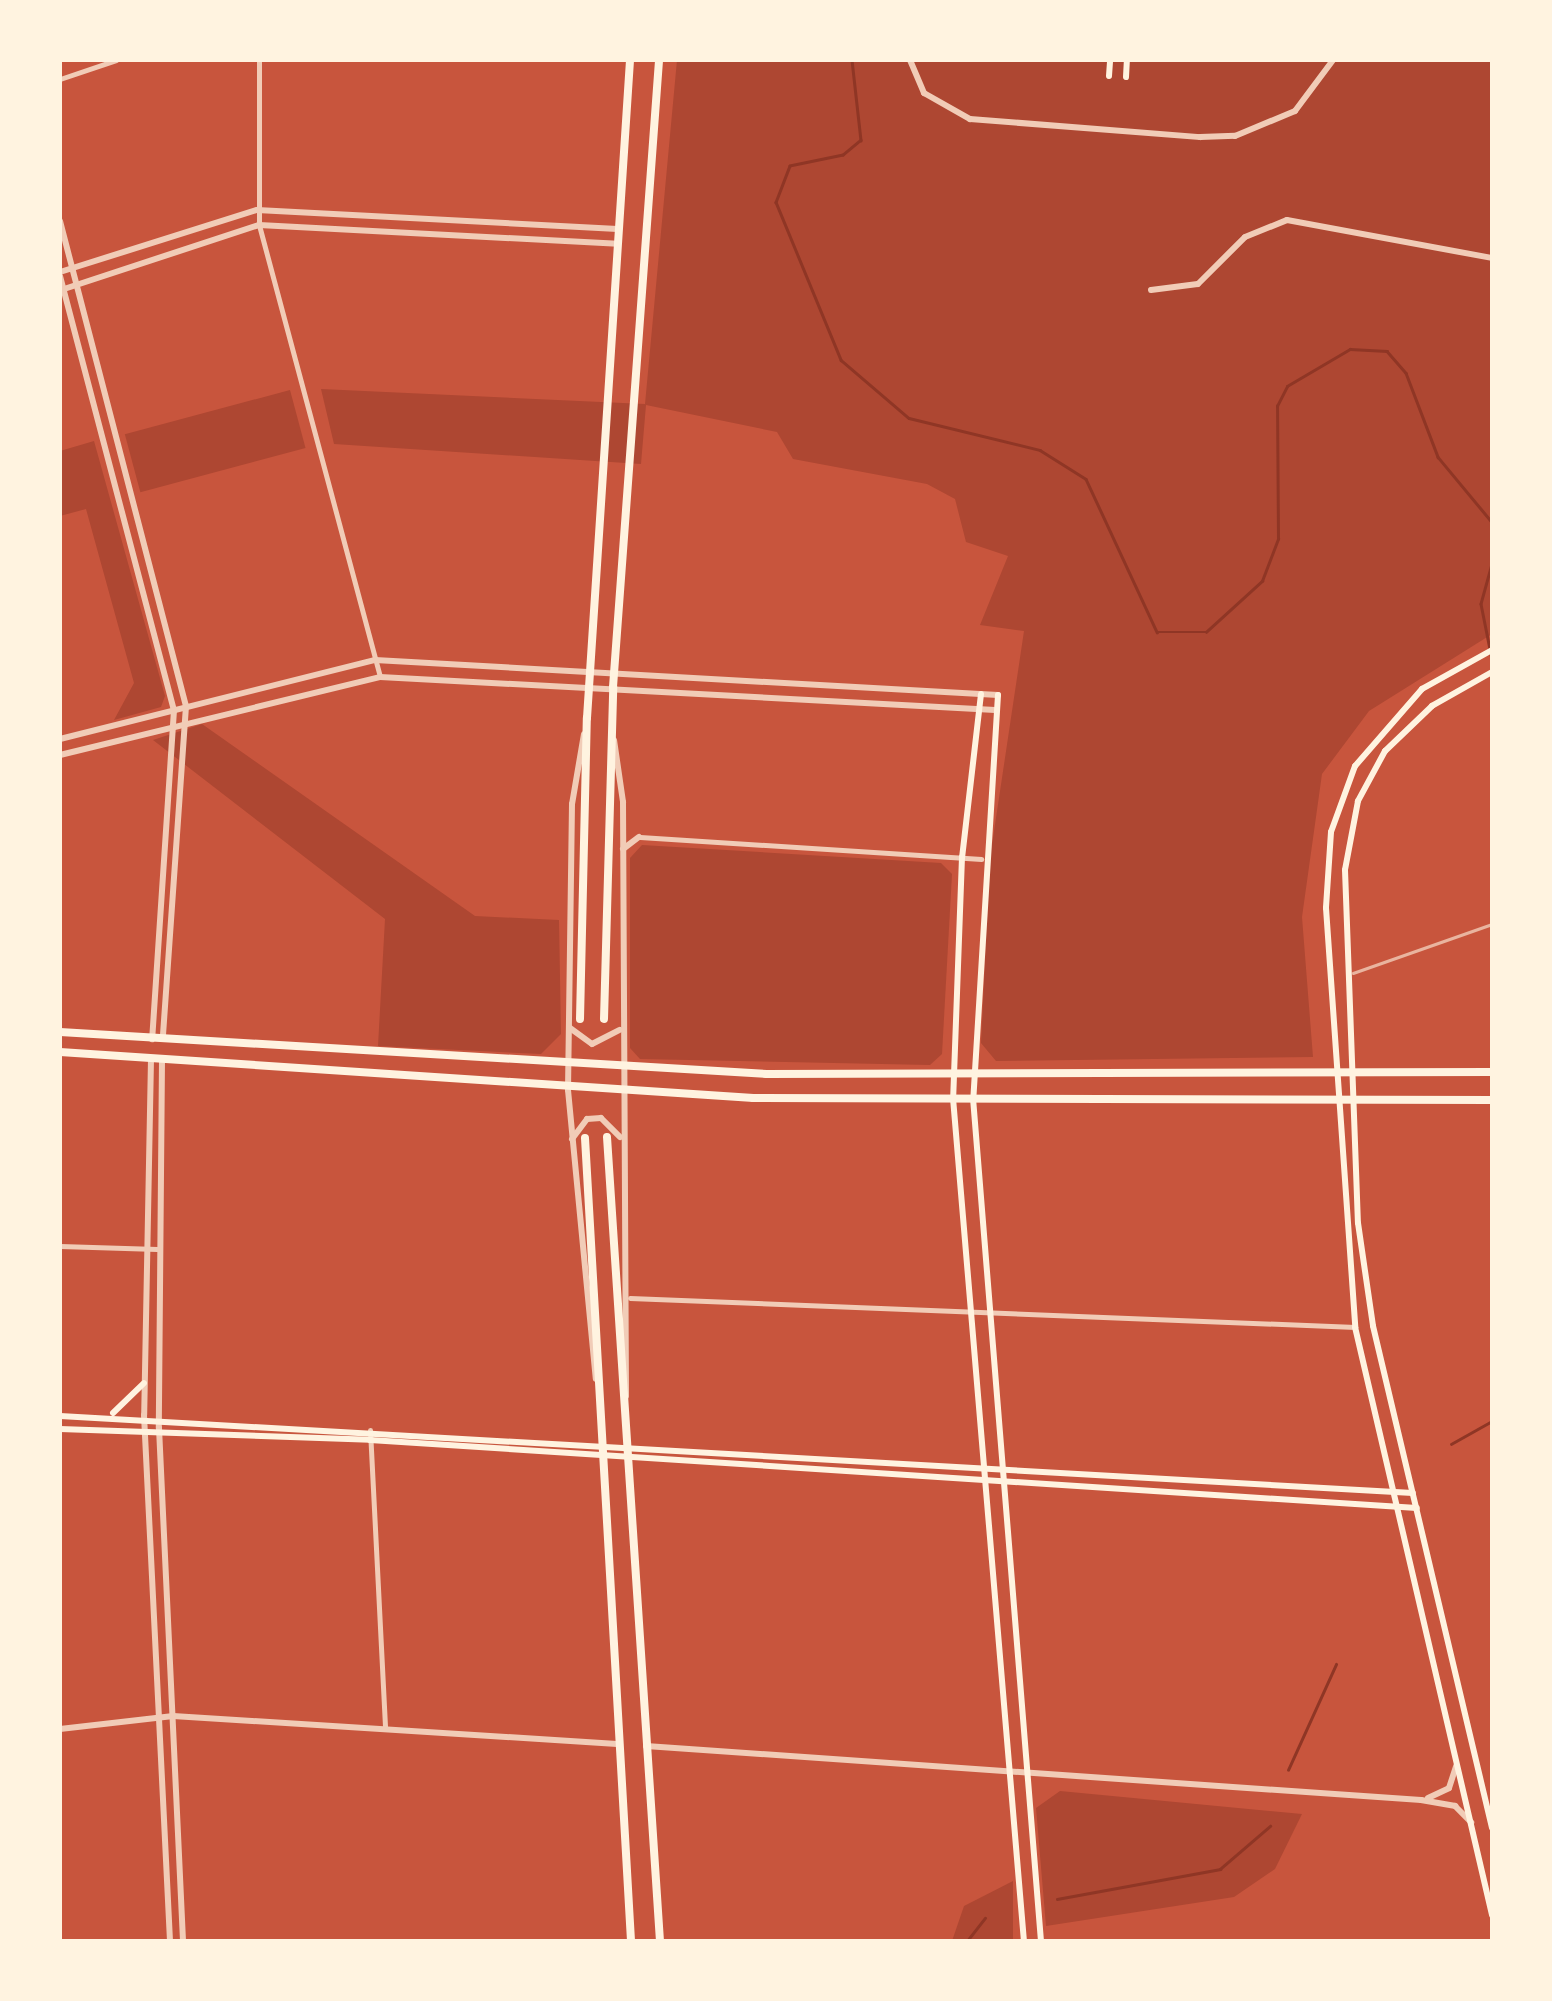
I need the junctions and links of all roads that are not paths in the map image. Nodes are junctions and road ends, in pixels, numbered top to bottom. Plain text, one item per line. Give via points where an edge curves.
1 (116, 60) edge
2 (259, 60) edge
3 (630, 60) edge
4 (659, 60) edge
5 (910, 60) edge
6 (1110, 60) edge
7 (1127, 60) edge
8 (1333, 60) edge
9 (1109, 76) dead end
10 (1126, 77) dead end
11 (60, 79) edge
12 (257, 210) junction
13 (60, 220) edge
14 (260, 225) junction
15 (618, 229) junction
16 (617, 244) junction
17 (1492, 258) edge
18 (72, 269) junction
19 (60, 274) edge
20 (76, 285) junction
21 (62, 289) edge
22 (1151, 290) dead end
23 (1492, 650) edge
24 (374, 660) junction
25 (590, 670) junction
26 (614, 671) junction
27 (1492, 672) edge
28 (380, 677) junction
29 (589, 686) junction
30 (613, 687) junction
31 (981, 694) junction
32 (998, 695) joint
33 (186, 706) junction
34 (978, 709) junction
35 (174, 710) junction
36 (995, 710) junction
37 (587, 718) junction
38 (611, 719) junction
39 (185, 722) junction
40 (172, 726) junction
41 (60, 739) edge
42 (60, 755) edge
43 (638, 836) joint
44 (622, 850) junction
45 (962, 858) junction
46 (981, 859) junction
47 (580, 1018) dead end
48 (604, 1018) dead end
49 (569, 1027) junction
50 (622, 1028) junction
51 (60, 1032) edge
52 (152, 1039) junction
53 (163, 1040) junction
54 (60, 1052) edge
55 (151, 1059) junction
56 (162, 1060) junction
57 (568, 1066) junction
58 (621, 1069) junction
59 (1492, 1072) edge
60 (953, 1076) junction
61 (972, 1076) junction
62 (568, 1090) junction
63 (621, 1092) junction
64 (953, 1098) junction
65 (973, 1098) junction
66 (1492, 1100) edge
67 (607, 1136) dead end
68 (585, 1138) dead end
69 (621, 1138) junction
70 (572, 1139) junction
71 (60, 1246) edge
72 (144, 1249) junction
73 (157, 1249) junction
74 (630, 1298) junction
75 (970, 1310) junction
76 (989, 1310) junction
77 (1355, 1327) junction
78 (144, 1383) junction
79 (625, 1408) junction
80 (110, 1415) junction
81 (144, 1415) junction
82 (159, 1415) junction
83 (60, 1416) edge
84 (606, 1423) junction
85 (144, 1428) junction
86 (159, 1428) junction
87 (60, 1430) edge
88 (370, 1430) junction
89 (370, 1440) junction
90 (607, 1443) junction
91 (628, 1444) junction
92 (607, 1455) junction
93 (628, 1456) junction
94 (984, 1466) junction
95 (1002, 1468) junction
96 (985, 1479) junction
97 (1004, 1480) junction
98 (1395, 1492) junction
99 (1413, 1493) junction
100 (1399, 1506) junction
101 (1417, 1508) junction
102 (159, 1716) junction
103 (173, 1716) junction
104 (385, 1728) junction
105 (60, 1729) edge
106 (617, 1744) junction
107 (646, 1746) junction
108 (1458, 1760) junction
109 (1012, 1772) junction
110 (1026, 1772) junction
111 (1422, 1800) junction
112 (1471, 1822) junction
113 (1492, 1828) edge
114 (1492, 1914) edge
115 (170, 1941) edge
116 (184, 1941) edge
117 (631, 1941) edge
118 (660, 1941) edge
119 (1024, 1941) edge
120 (1042, 1941) edge

1 - 11 street
2 - 12 street
3 - 15 main road
4 - 26 main road
5 - 8 street via 924,93 970,119 1200,137 1266,128 1295,111
6 - 9 main road
7 - 10 main road
12 - 14 street
12 - 15 street
12 - 18 street
13 - 18 street
14 - 16 street
14 - 20 street
14 - 24 street
15 - 16 main road
16 - 25 main road
17 - 22 street via 1287,220 1245,237 1198,284
18 - 19 street
18 - 20 street
19 - 21 street
20 - 21 street
20 - 33 street
21 - 35 street
23 - 77 main road via 1422,690 1371,741 1331,832 1342,1226
24 - 25 street
24 - 28 street
24 - 33 street
25 - 26 street
25 - 29 main road
26 - 30 main road
26 - 31 street
27 - 99 main road via 1432,706 1385,751 1349,834 1358,1223
28 - 29 street
28 - 39 street
29 - 30 street
29 - 37 main road
30 - 34 street
30 - 38 main road
31 - 32 street
31 - 34 main road
32 - 36 main road
33 - 35 street
33 - 39 street
34 - 36 street
34 - 45 main road
35 - 40 street
35 - 41 street
36 - 46 main road
37 - 47 main road
37 - 49 street via 572,804
38 - 44 street
38 - 48 main road
39 - 40 street
39 - 53 street
40 - 42 street
40 - 52 street
43 - 44 street
43 - 45 street
44 - 50 street
45 - 46 street
45 - 60 main road
46 - 61 main road
49 - 50 street via 592,1044
49 - 57 street
50 - 58 street
51 - 52 main road
52 - 53 main road
53 - 57 main road
54 - 55 main road
55 - 56 main road
55 - 72 street
56 - 62 main road
56 - 73 street
57 - 58 main road
57 - 62 street
58 - 60 main road
58 - 63 street
59 - 61 main road
60 - 61 main road
60 - 64 main road
61 - 65 main road
62 - 63 main road
62 - 70 street
63 - 64 main road
63 - 69 street
64 - 65 main road
64 - 75 main road
65 - 66 main road
65 - 76 main road
67 - 79 main road
68 - 84 main road
69 - 70 street via 601,1118 587,1119
69 - 74 street
70 - 84 street via 590,1350
71 - 72 street
72 - 73 street
72 - 78 street
73 - 82 street
74 - 75 street
74 - 79 street
75 - 76 street
75 - 94 main road
76 - 77 street
76 - 95 main road
77 - 98 main road
78 - 80 main road
78 - 81 street
79 - 91 main road
80 - 81 main road
80 - 83 main road
81 - 82 main road
81 - 85 street
82 - 86 street
82 - 88 main road
84 - 90 main road
85 - 86 main road
85 - 87 main road
85 - 102 street
86 - 89 main road
86 - 103 street
88 - 89 street
88 - 90 main road
89 - 92 main road
89 - 104 street
90 - 91 main road
90 - 92 main road
91 - 93 main road
91 - 94 main road
92 - 93 main road
92 - 106 main road
93 - 96 main road
93 - 107 main road
94 - 95 main road
94 - 96 main road
95 - 97 main road
95 - 98 main road
96 - 97 main road
96 - 109 main road
97 - 100 main road
97 - 110 main road
98 - 99 main road
98 - 100 main road
99 - 101 main road
100 - 101 main road
100 - 108 main road
101 - 113 main road
102 - 103 street
102 - 105 street
102 - 115 street
103 - 104 street
103 - 116 street
104 - 106 street
106 - 117 main road
107 - 109 street
107 - 118 main road
108 - 111 street via 1449,1788
108 - 112 main road
109 - 110 street
109 - 119 main road
110 - 111 street
110 - 120 main road
111 - 112 street via 1455,1806
112 - 114 main road

